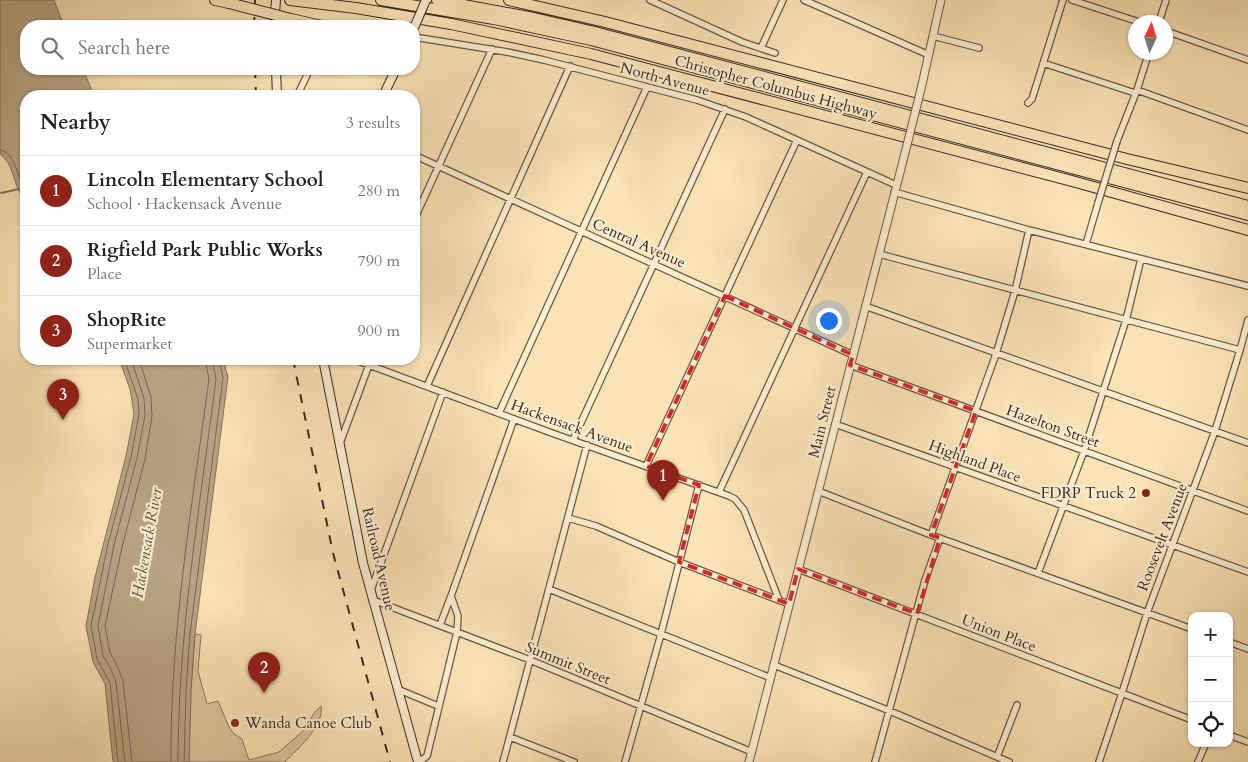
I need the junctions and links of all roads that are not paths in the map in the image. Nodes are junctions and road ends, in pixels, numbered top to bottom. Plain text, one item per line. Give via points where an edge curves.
1 (215, 0) edge
2 (276, 0) edge
3 (291, 0) edge
4 (381, 0) edge
5 (426, 0) edge
6 (437, 0) edge
7 (509, 0) edge
8 (650, 0) edge
9 (783, 0) edge
10 (804, 0) edge
11 (941, 0) edge
12 (1064, 0) edge
13 (1072, 0) edge
14 (1166, 0) edge
15 (1161, 15) edge
16 (1128, 18) edge
17 (274, 20) edge
18 (295, 20) edge
19 (417, 20) edge
20 (1173, 33) edge
21 (933, 36) junction
22 (420, 38) edge
23 (761, 48) junction
24 (979, 48) dead end
25 (492, 49) junction
26 (776, 54) dead end
27 (929, 55) junction
28 (1146, 60) edge
29 (1248, 60) edge
30 (1043, 63) junction
31 (570, 66) junction
32 (276, 75) edge
33 (307, 75) edge
34 (393, 75) edge
35 (647, 87) junction
36 (277, 90) edge
37 (300, 90) edge
38 (386, 90) edge
39 (1136, 92) junction
40 (1028, 104) dead end
41 (725, 109) junction
42 (1248, 130) edge
43 (797, 140) junction
44 (420, 157) edge
45 (439, 166) junction
46 (867, 172) junction
47 (895, 188) junction
48 (1248, 188) edge
49 (510, 198) junction
50 (1248, 206) edge
51 (420, 207) edge
52 (1248, 215) edge
53 (1029, 230) junction
54 (1248, 230) edge
55 (582, 231) junction
56 (1086, 244) junction
57 (879, 254) junction
58 (1142, 259) junction
59 (654, 264) junction
60 (1248, 286) edge
61 (1015, 291) junction
62 (725, 296) junction
63 (866, 306) junction
64 (1126, 320) junction
65 (1248, 320) edge
66 (795, 327) junction
67 (1240, 350) junction
68 (996, 354) junction
69 (853, 355) junction
70 (324, 365) edge
71 (369, 365) joint
72 (850, 365) junction
73 (427, 386) junction
74 (443, 392) junction
75 (1103, 392) junction
76 (976, 411) junction
77 (499, 413) junction
78 (514, 419) junction
79 (835, 424) junction
80 (1215, 431) junction
81 (573, 440) junction
82 (340, 443) junction
83 (1248, 443) edge
84 (587, 445) junction
85 (1084, 451) junction
86 (646, 466) junction
87 (956, 468) junction
88 (699, 485) junction
89 (818, 491) junction
90 (1193, 491) junction
91 (720, 492) junction
92 (1064, 506) junction
93 (1248, 511) edge
94 (568, 518) junction
95 (931, 535) junction
96 (940, 538) junction
97 (1173, 545) junction
98 (680, 562) junction
99 (798, 569) junction
100 (1248, 572) edge
101 (1038, 574) junction
102 (549, 589) junction
103 (371, 590) junction
104 (451, 596) junction
105 (373, 600) junction
106 (779, 600) junction
107 (789, 604) junction
108 (1147, 613) junction
109 (917, 614) junction
110 (440, 625) junction
111 (1188, 628) edge
112 (457, 632) junction
113 (661, 634) junction
114 (1233, 643) edge
115 (1248, 649) edge
116 (530, 660) junction
117 (774, 665) junction
118 (770, 678) junction
119 (397, 689) junction
120 (1122, 694) junction
121 (1016, 705) dead end
122 (438, 706) junction
123 (641, 707) junction
124 (890, 711) junction
125 (1188, 719) edge
126 (1233, 736) edge
127 (510, 737) junction
128 (1248, 742) edge
129 (1204, 747) edge
130 (752, 752) junction
131 (1003, 760) edge
132 (419, 762) edge
133 (503, 762) edge
134 (574, 762) edge
135 (625, 762) edge
136 (749, 762) edge
137 (875, 762) edge
138 (1098, 762) edge
139 (1198, 762) edge

1 - 18 highway, bridge
2 - 17 main road
3 - 54 highway, Christopher Columbus Highway via 441,22 573,49
4 - 52 highway, Christopher Columbus Highway via 581,37
5 - 19 main road, bridge
6 - 50 highway, Christopher Columbus Highway via 595,32
7 - 48 highway, Christopher Columbus Highway
8 - 23 street
9 - 23 street
10 - 27 street
11 - 21 street, Main Street
12 - 30 street
13 - 16 street
14 - 15 street
20 - 29 street
21 - 24 street
21 - 27 street, Main Street
22 - 25 street, North Avenue
23 - 26 street
25 - 31 street, North Avenue
25 - 45 street
27 - 47 street, Main Street, bridge
28 - 39 street
30 - 39 street
30 - 40 street
31 - 35 street, North Avenue
31 - 49 street
32 - 36 main road
33 - 37 street
34 - 38 main road
35 - 41 street, North Avenue
35 - 55 street
39 - 42 street
39 - 56 street, bridge via 1117,141
41 - 43 street, North Avenue
41 - 59 street
43 - 46 street, North Avenue
43 - 62 street
44 - 45 street, Central Avenue
45 - 49 street, Central Avenue
45 - 51 street
46 - 47 street, North Avenue
46 - 66 street
47 - 53 street, North Avenue
47 - 57 street, Main Street
49 - 55 street, Central Avenue
49 - 73 street
53 - 56 street, North Avenue
53 - 61 street
55 - 59 street, Central Avenue
55 - 77 street
56 - 58 street, North Avenue
57 - 61 street
57 - 63 street, Main Street
58 - 60 street, North Avenue
58 - 64 street
59 - 62 street, Central Avenue
59 - 81 street
61 - 64 street
61 - 68 street
62 - 66 street, Central Avenue
62 - 86 street
63 - 68 street
63 - 69 street, Main Street
64 - 67 street
64 - 75 street
65 - 67 street, Roosevelt Avenue
66 - 69 street, Central Avenue
66 - 91 street
67 - 80 street, Roosevelt Avenue
68 - 75 street
68 - 76 street
69 - 72 street, Main Street
70 - 82 main road, Railroad Avenue
71 - 73 street, Hackensack Avenue
71 - 82 street
72 - 76 street, Hazelton Street
72 - 79 street, Main Street
73 - 74 street, Hackensack Avenue
74 - 77 street, Hackensack Avenue
74 - 103 street
75 - 80 street
75 - 85 street
76 - 85 street, Hazelton Street
76 - 87 street
77 - 78 street, Hackensack Avenue
78 - 81 street, Hackensack Avenue
78 - 104 street
79 - 87 street, Highland Place
79 - 89 street, Main Street
80 - 83 street
80 - 90 street, Roosevelt Avenue
81 - 84 street, Hackensack Avenue
82 - 103 main road, Railroad Avenue
84 - 86 street, Hackensack Avenue
84 - 94 street
85 - 90 street, Hazelton Street
85 - 92 street
86 - 88 street, Hackensack Avenue
87 - 92 street, Highland Place
87 - 95 street
88 - 91 street, Hackensack Avenue
88 - 98 street
89 - 95 street
89 - 99 street, Main Street
90 - 93 street, Hazelton Street
90 - 97 street, Roosevelt Avenue
91 - 106 street, Hackensack Avenue via 734,499 744,510
92 - 97 street, Highland Place
92 - 101 street
94 - 98 street via 596,526
94 - 102 street
95 - 96 street
96 - 101 street
96 - 109 street
97 - 100 street, Highland Place
97 - 108 street, Roosevelt Avenue
98 - 106 street
98 - 113 street
99 - 107 street, Main Street
99 - 109 street, Union Place
101 - 108 street
102 - 113 street
102 - 116 street
103 - 105 main road, Railroad Avenue
104 - 110 street
104 - 112 street via 458,616
105 - 110 street, Summit Street
105 - 119 main road, Railroad Avenue
106 - 107 street
107 - 117 street, Main Street
108 - 111 street
108 - 120 street, Roosevelt Avenue
109 - 120 street, Union Place
109 - 124 street
110 - 112 street, Summit Street
112 - 116 street, Summit Street
112 - 122 street
113 - 118 street
113 - 123 street
114 - 115 street
116 - 123 street, Summit Street
116 - 127 street
117 - 118 street, Main Street
117 - 124 street
118 - 130 street, Main Street
119 - 122 street
119 - 132 main road, Railroad Avenue
120 - 125 street, Union Place
120 - 138 street, Roosevelt Avenue
121 - 131 street
122 - 132 street via 427,756
123 - 130 street, Summit Street
123 - 135 street
124 - 131 street
124 - 137 street
126 - 128 street
127 - 133 street
127 - 134 street
129 - 139 street
130 - 136 street, Main Street

